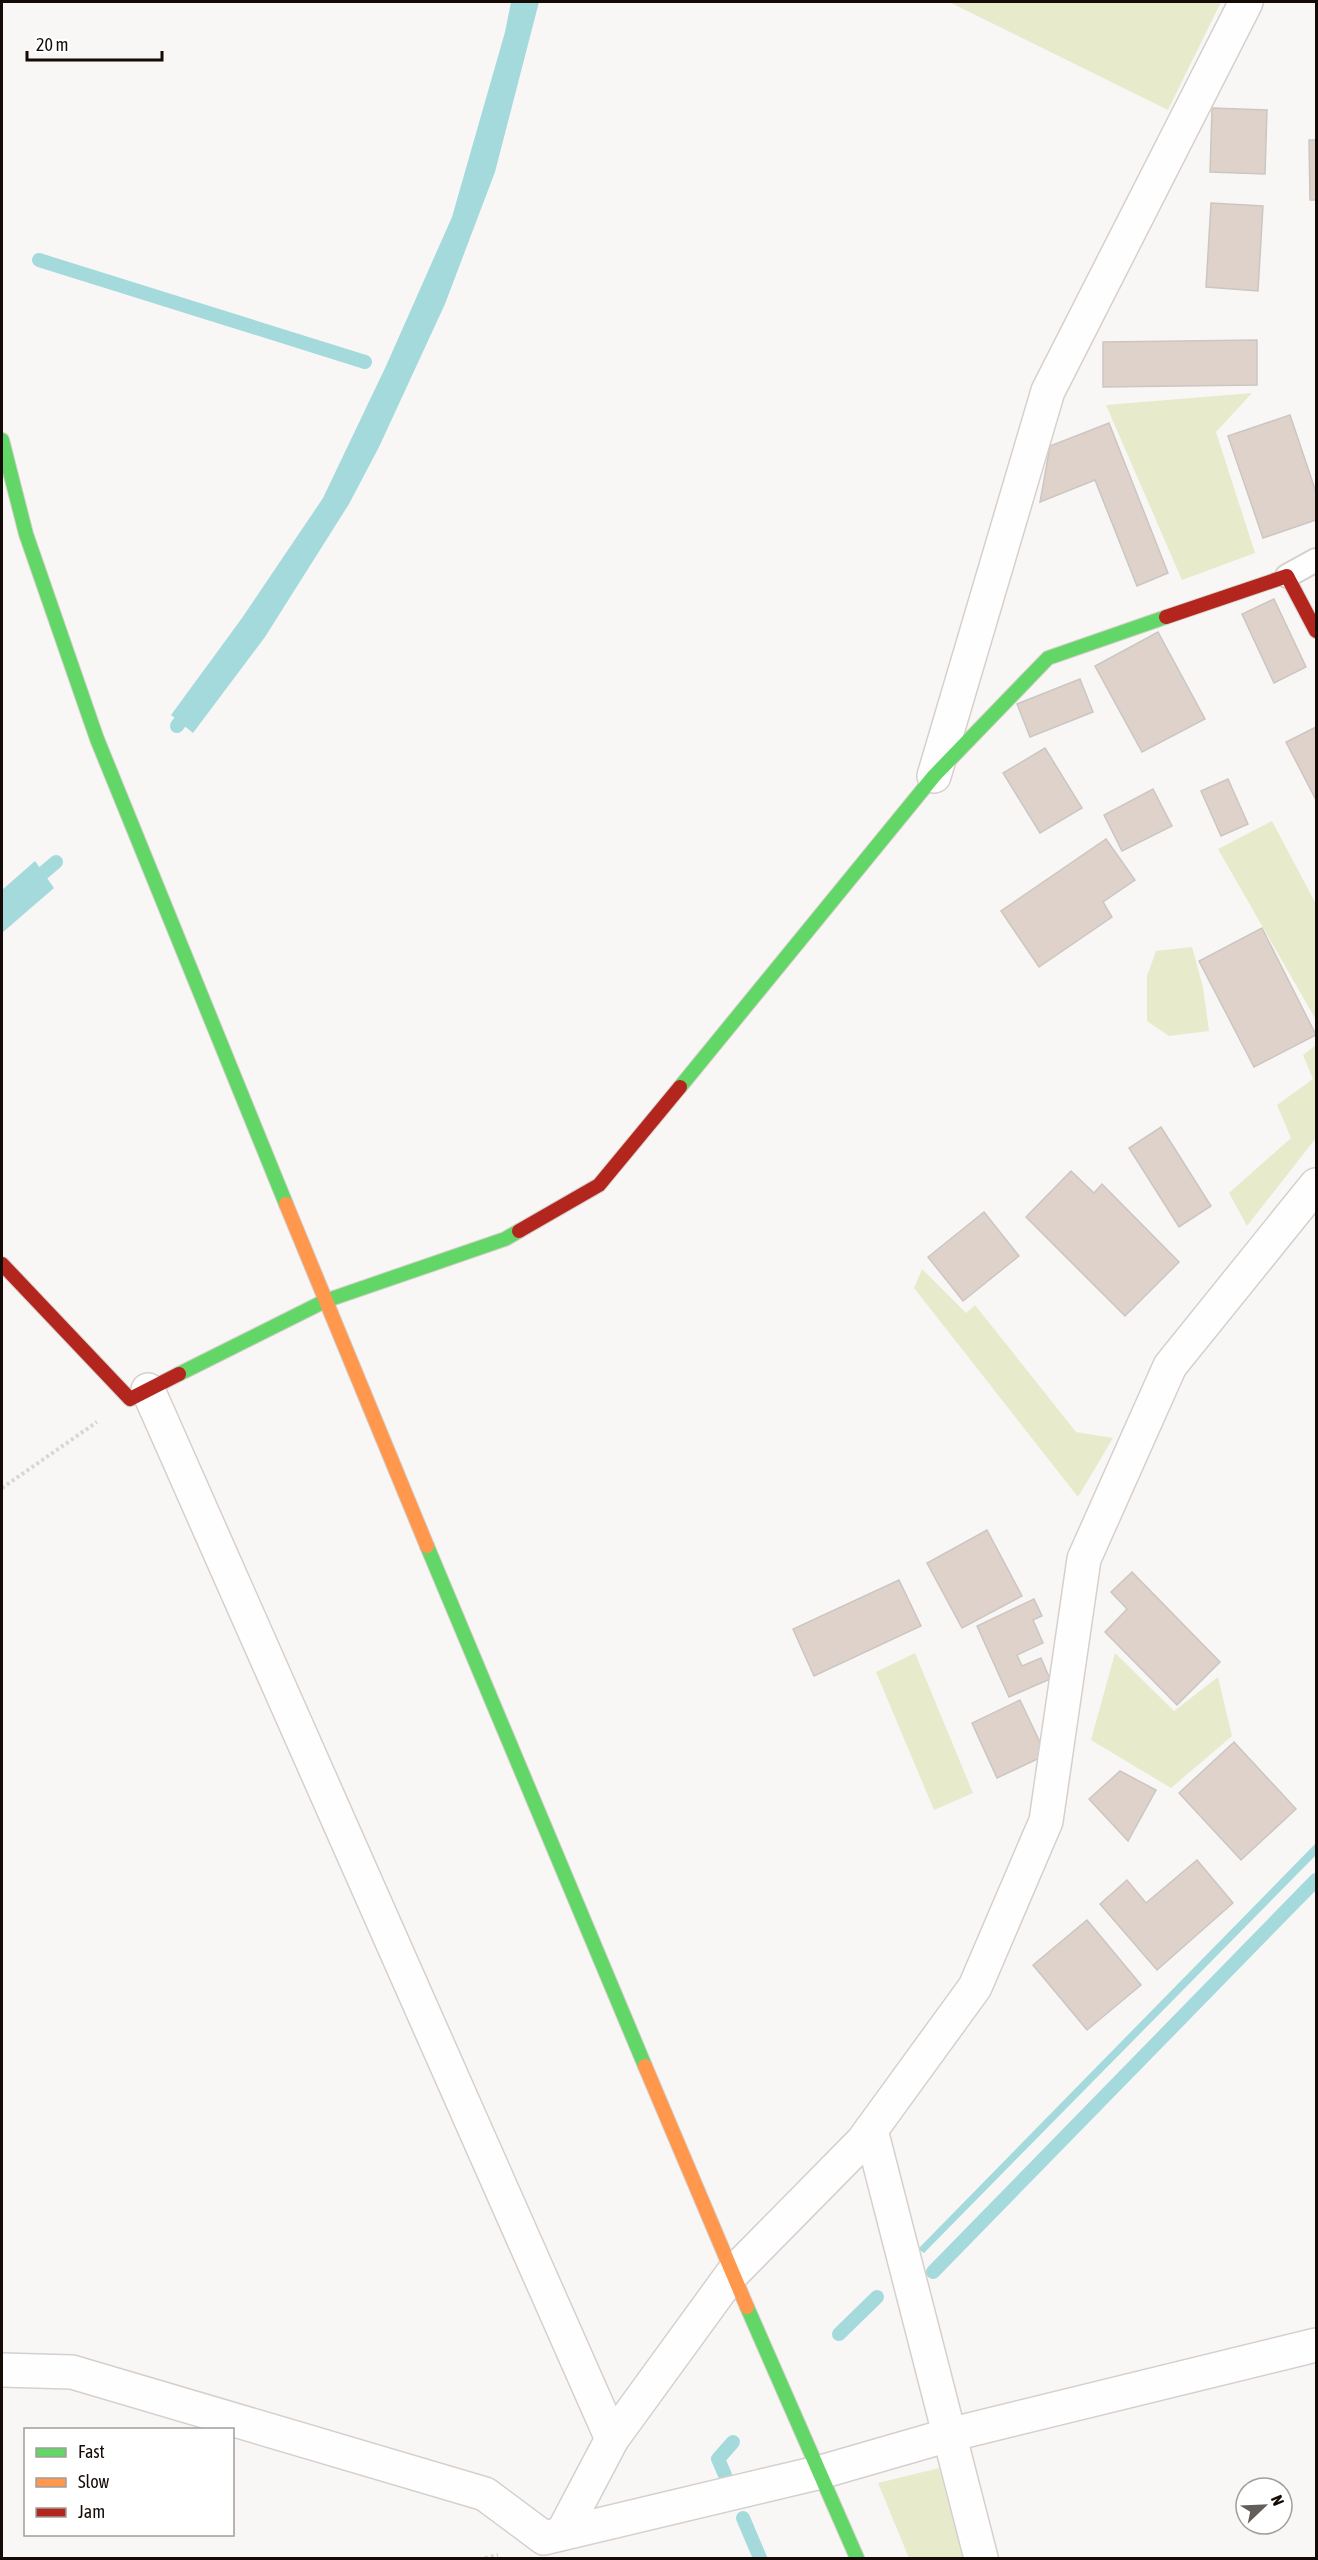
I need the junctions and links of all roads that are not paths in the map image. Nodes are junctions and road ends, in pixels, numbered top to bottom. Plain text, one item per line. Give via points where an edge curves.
1 (1246, 2) edge
2 (2, 440) edge
3 (1317, 560) edge
4 (1287, 576) junction
5 (1317, 631) edge
6 (934, 776) junction
7 (1317, 1185) edge
8 (2, 1264) edge
9 (325, 1301) junction
10 (139, 1395) junction
11 (871, 2130) junction
12 (732, 2274) junction
13 (1317, 2345) edge
14 (2, 2370) edge
15 (949, 2435) junction
16 (612, 2439) junction
17 (822, 2472) junction
18 (563, 2532) junction
19 (857, 2559) edge
20 (981, 2559) edge

1 - 6 street via 1048,391
2 - 9 street via 26,534 97,739
3 - 4 lane
4 - 5 street
4 - 6 street via 1048,658
6 - 9 street via 599,1185 505,1239
7 - 11 street via 1170,1366 1084,1559 1046,1821 975,1987
8 - 10 street
9 - 10 street
9 - 12 street
10 - 16 street
11 - 12 street
11 - 15 street
12 - 16 street
12 - 17 street
13 - 15 street
14 - 18 street via 72,2372 485,2494 544,2538
15 - 17 street
15 - 20 street
16 - 18 street
17 - 18 street
17 - 19 street

